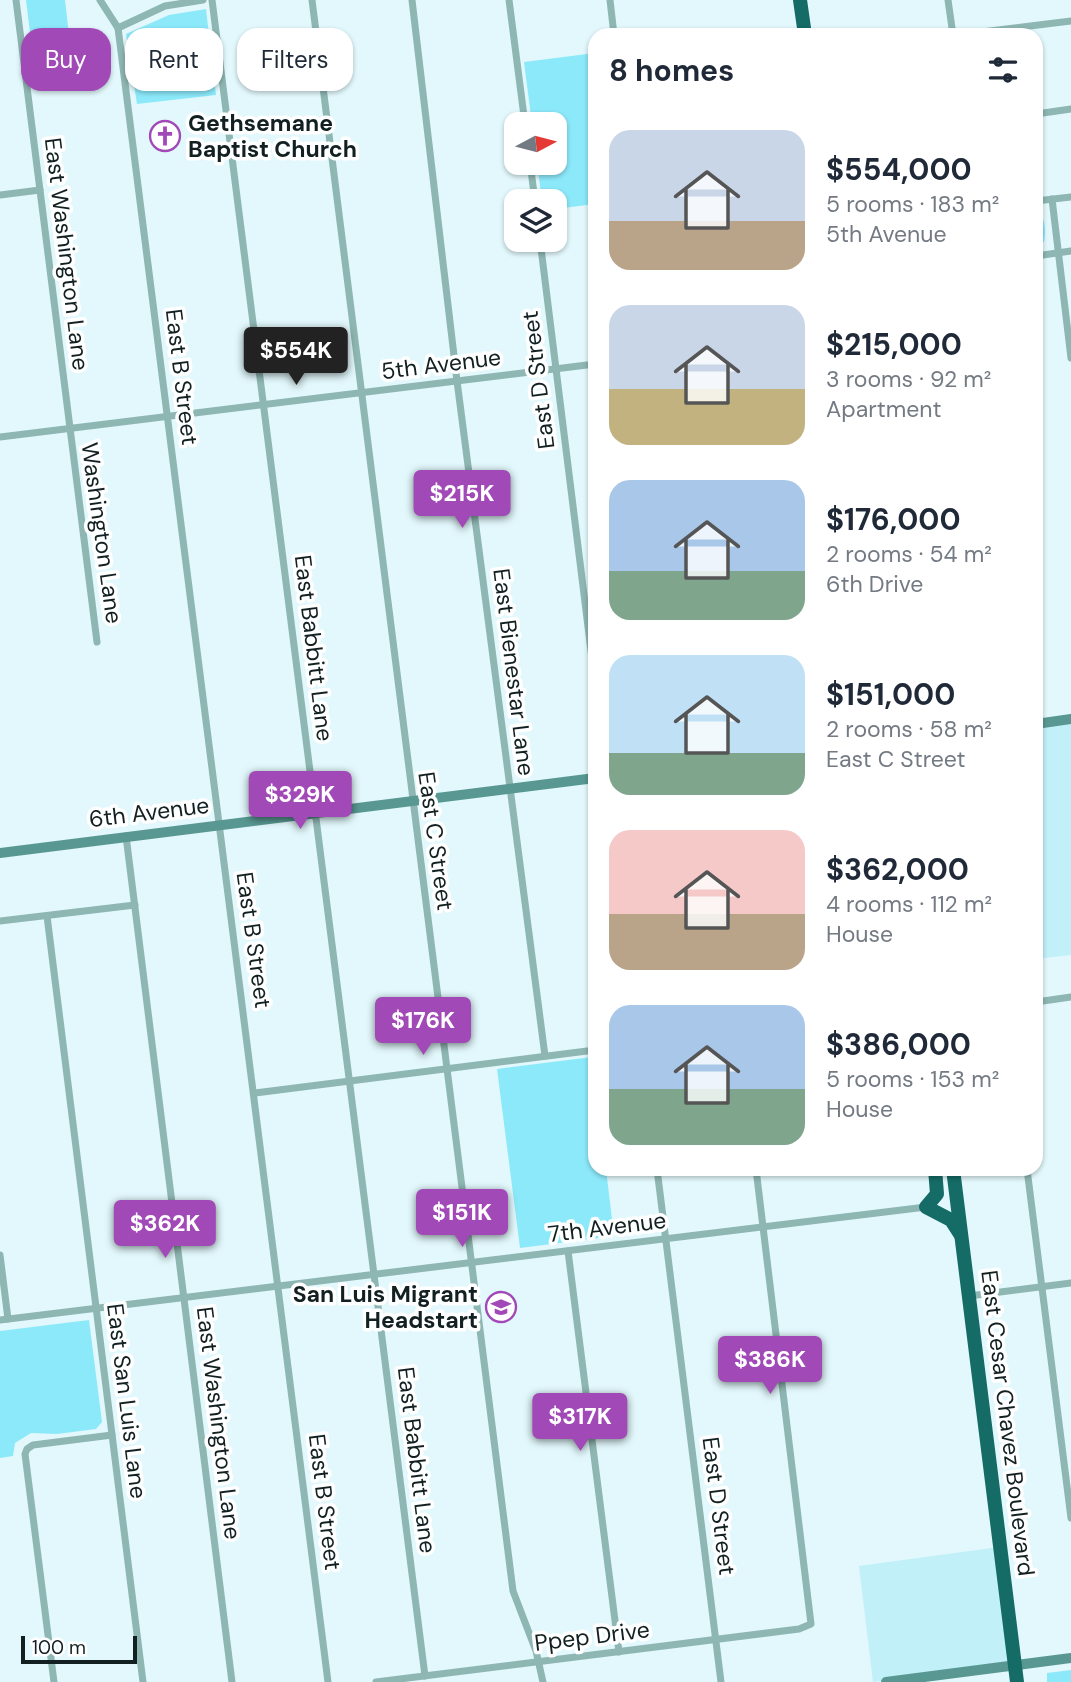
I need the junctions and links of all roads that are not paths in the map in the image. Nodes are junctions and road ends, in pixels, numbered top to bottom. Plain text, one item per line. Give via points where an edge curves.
1 (16, 0) edge
2 (100, 0) edge
3 (203, 0) edge
4 (212, 0) edge
5 (312, 0) edge
6 (412, 0) edge
7 (509, 0) edge
8 (610, 0) edge
9 (800, 0) edge
10 (948, 0) edge
11 (1071, 21) edge
12 (118, 27) junction
13 (613, 28) edge
14 (804, 28) edge
15 (952, 28) edge
16 (1014, 28) edge
17 (1071, 109) edge
18 (523, 112) edge
19 (1043, 113) edge
20 (40, 190) junction
21 (0, 195) edge
22 (1071, 197) edge
23 (1052, 199) junction
24 (1043, 200) edge
25 (1071, 251) edge
26 (541, 252) edge
27 (1058, 253) junction
28 (1043, 255) edge
29 (1068, 306) edge
30 (1071, 358) edge
31 (588, 366) edge
32 (556, 369) junction
33 (457, 381) junction
34 (362, 393) junction
35 (264, 405) junction
36 (168, 416) junction
37 (69, 429) junction
38 (0, 437) edge
39 (588, 627) edge
40 (97, 642) dead end
41 (1071, 719) edge
42 (1043, 723) edge
43 (588, 779) edge
44 (510, 789) junction
45 (411, 801) junction
46 (315, 813) junction
47 (219, 825) junction
48 (126, 836) junction
49 (0, 853) edge
50 (135, 905) junction
51 (47, 916) junction
52 (0, 921) edge
53 (1071, 997) edge
54 (1043, 1001) edge
55 (588, 1051) edge
56 (545, 1056) junction
57 (447, 1068) junction
58 (349, 1081) junction
59 (255, 1093) junction
60 (658, 1176) edge
61 (757, 1176) edge
62 (936, 1176) edge
63 (954, 1176) edge
64 (1028, 1176) edge
65 (926, 1207) junction
66 (763, 1227) junction
67 (962, 1238) junction
68 (666, 1239) junction
69 (568, 1251) junction
70 (0, 1255) edge
71 (471, 1262) junction
72 (374, 1275) junction
73 (1071, 1283) edge
74 (278, 1287) junction
75 (1042, 1287) junction
76 (969, 1296) junction
77 (184, 1298) junction
78 (96, 1309) junction
79 (4, 1320) edge
80 (112, 1435) junction
81 (1071, 1518) edge
82 (716, 1640) junction
83 (619, 1652) junction
84 (1071, 1658) edge
85 (539, 1662) junction
86 (1015, 1665) junction
87 (425, 1676) junction
88 (54, 1682) edge
89 (143, 1682) edge
90 (232, 1682) edge
91 (328, 1682) edge
92 (376, 1682) edge
93 (543, 1682) edge
94 (721, 1682) edge
95 (886, 1682) edge
96 (1017, 1682) edge

1 - 20 street, East Washington Lane
2 - 12 street, East B Street
3 - 12 street via 165,6
4 - 35 street, East Babbitt Lane
5 - 34 street, East C Street
6 - 33 street, East Bienestar Lane
7 - 18 street
8 - 13 street
9 - 14 highway
10 - 15 street
11 - 16 street
12 - 36 street, East B Street
17 - 19 street
20 - 21 street
20 - 37 street, East Washington Lane
22 - 23 street
23 - 24 street
23 - 27 street
25 - 27 street
26 - 32 street, East D Street
27 - 28 street
27 - 29 street
29 - 30 street
31 - 32 street, 5th Avenue
32 - 33 street, 5th Avenue
32 - 39 street, East D Street
33 - 34 street, 5th Avenue
33 - 44 street, East Bienestar Lane
34 - 35 street, 5th Avenue
34 - 45 street, East C Street
35 - 36 street, 5th Avenue
35 - 46 street, East Babbitt Lane
36 - 37 street, 5th Avenue
36 - 47 street, East B Street
37 - 38 street, 5th Avenue
37 - 40 street, Washington Lane
41 - 42 street
43 - 44 street, 6th Avenue
44 - 45 street, 6th Avenue
44 - 56 street, East Bienestar Lane
45 - 46 street, 6th Avenue
45 - 57 street, East C Street
46 - 47 street, 6th Avenue
46 - 58 street, East Babbitt Lane
47 - 48 street, 6th Avenue
47 - 59 street, East B Street
48 - 49 street, 6th Avenue
48 - 50 street, East Washington Lane
50 - 51 street
50 - 77 street, East Washington Lane
51 - 52 street
51 - 78 street, East San Luis Lane
53 - 54 street
55 - 56 street
56 - 57 street
57 - 58 street
57 - 71 street, East C Street
58 - 59 street
58 - 72 street, East Babbitt Lane
59 - 74 street, East B Street
60 - 68 street, East D Street
61 - 66 street
62 - 65 highway via 937,1194
63 - 67 highway, East Cesar Chavez Boulevard
64 - 75 street
65 - 66 street, 7th Avenue
65 - 67 highway via 951,1220
66 - 68 street, 7th Avenue
66 - 82 street, Ppep Drive via 811,1624
67 - 76 highway, East Cesar Chavez Boulevard
68 - 69 street, 7th Avenue
68 - 82 street, East D Street
69 - 71 street, 7th Avenue
69 - 83 street
70 - 79 street
71 - 72 street, 7th Avenue
71 - 85 street, East C Street via 513,1591
72 - 74 street, 7th Avenue
72 - 87 street, East Babbitt Lane
73 - 75 street
74 - 77 street, 7th Avenue
74 - 91 street, East B Street
75 - 76 street
75 - 81 street
76 - 86 highway, East Cesar Chavez Boulevard
77 - 78 street, 7th Avenue
77 - 90 street, East Washington Lane
78 - 79 street, 7th Avenue
78 - 80 street, East San Luis Lane
80 - 88 street via 27,1448
80 - 89 street, East San Luis Lane
82 - 83 street, Ppep Drive
82 - 94 street, East D Street
83 - 85 street, Ppep Drive
84 - 86 street
85 - 87 street, Ppep Drive
85 - 93 street, East C Street
86 - 95 street
86 - 96 highway, East Cesar Chavez Boulevard
87 - 92 street, Ppep Drive

